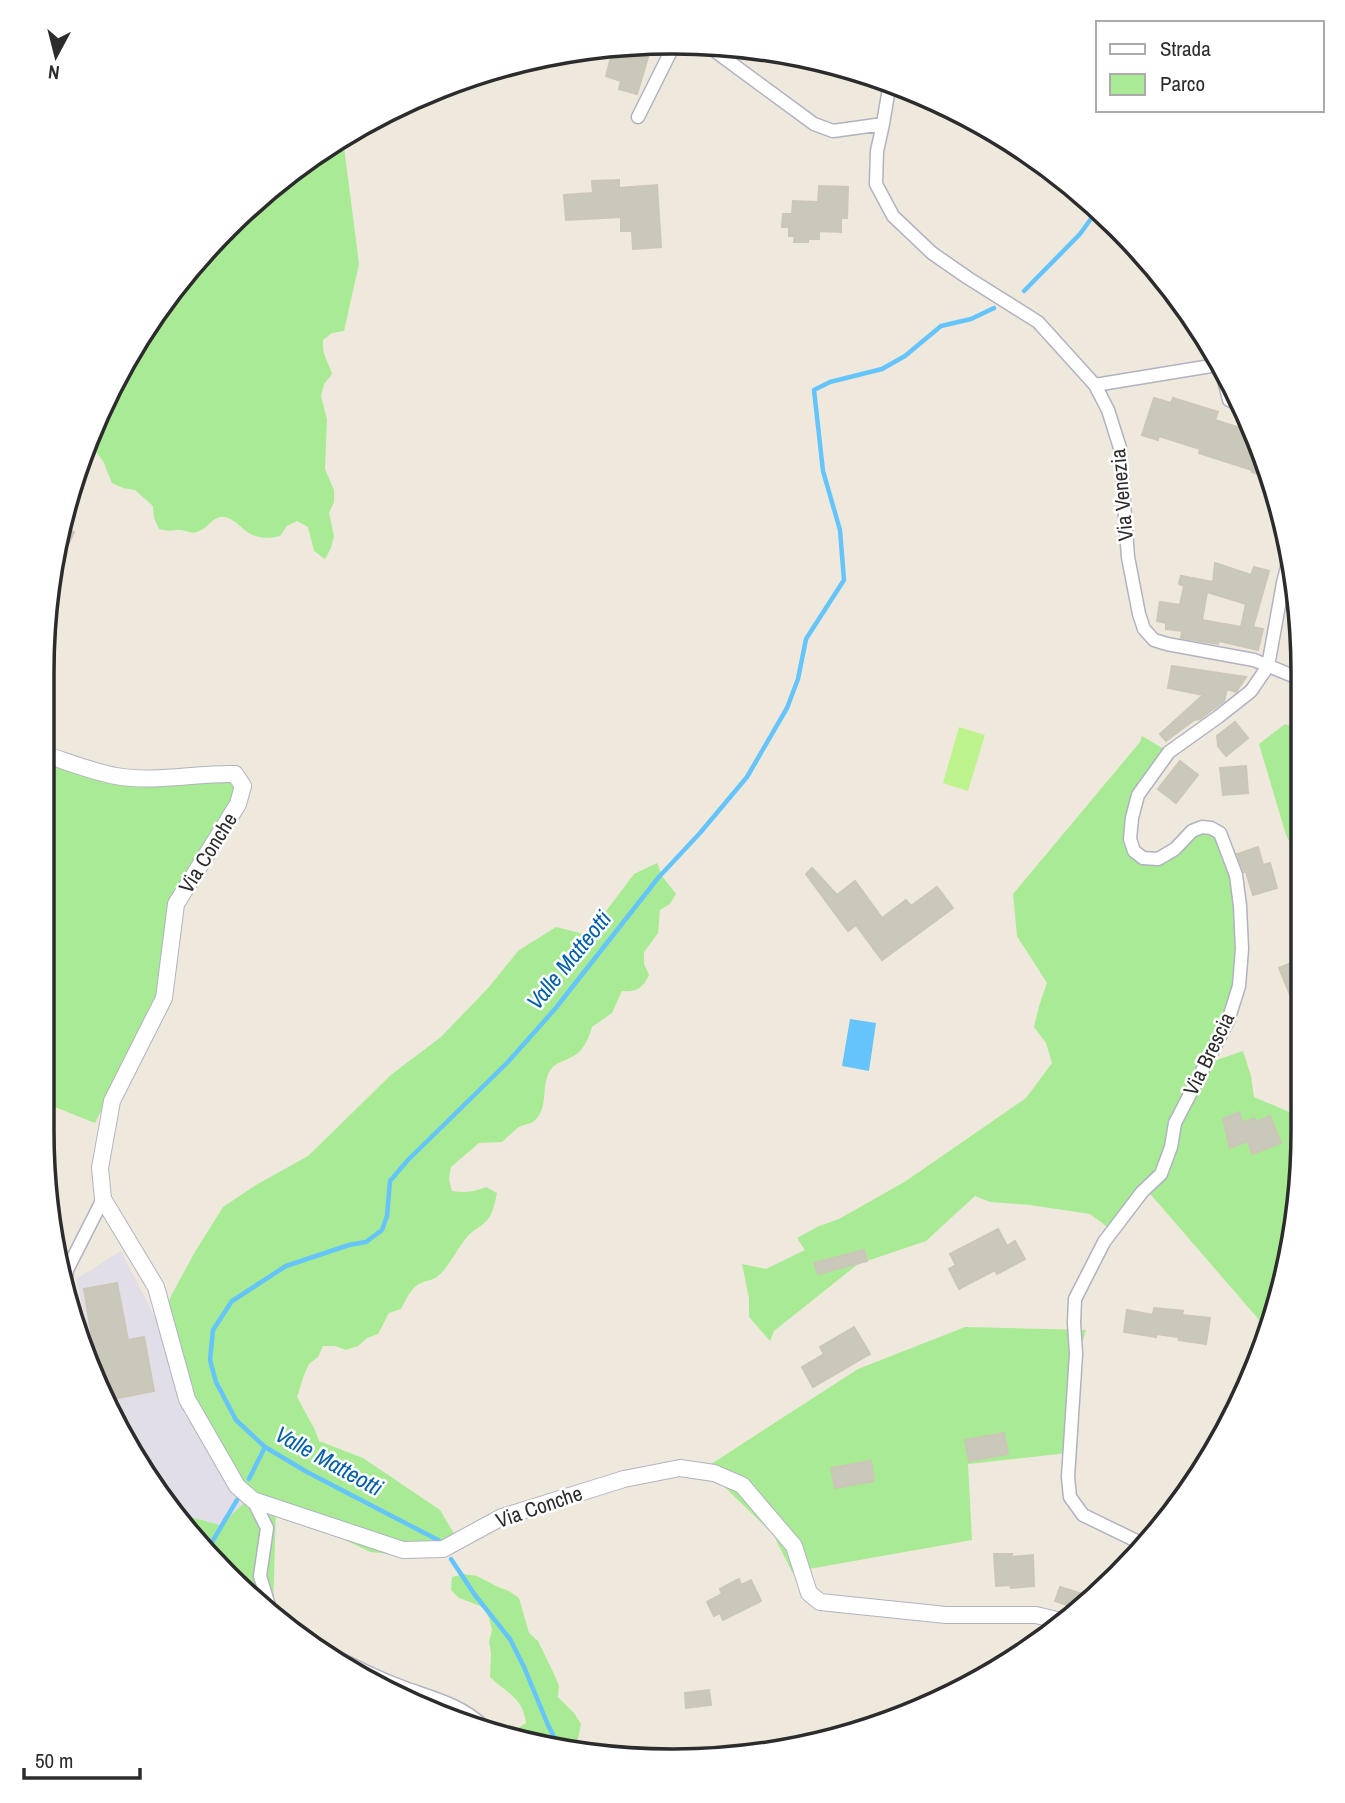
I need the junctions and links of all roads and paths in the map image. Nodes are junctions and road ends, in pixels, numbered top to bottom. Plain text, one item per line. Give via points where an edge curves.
1 (669, 54) edge
2 (723, 57) edge
3 (888, 93) edge
4 (638, 117) dead end
5 (883, 124) junction
6 (1210, 366) edge
7 (1095, 385) junction
8 (1283, 582) edge
9 (1268, 666) junction
10 (1291, 675) edge
11 (54, 757) edge
12 (103, 1199) junction
13 (69, 1266) edge
14 (253, 1500) junction
15 (1135, 1540) edge
16 (266, 1596) edge
17 (1052, 1619) edge
18 (408, 1689) edge
19 (465, 1713) edge

1 - 4 street
2 - 5 street via 814,124 833,131
3 - 5 street, Via Venezia
5 - 7 street, Via Venezia via 876,184 893,216 932,253 1038,322
6 - 7 street
7 - 9 street, Via Venezia via 1120,448 1128,557 1144,629 1154,640 1167,644
8 - 9 street
9 - 10 street, Via Venezia
9 - 15 street, Via Brescia via 1251,691 1169,752 1139,795 1132,818 1130,839 1143,858 1158,859 1202,827 1220,833 1236,875 1242,949 1239,986 1228,1021 1175,1123 1161,1174 1104,1242 1075,1299 1070,1497 1083,1514
11 - 12 street, Via Conche via 116,776 166,779 235,774 243,786 239,804 176,904 164,999 112,1101 100,1168
12 - 13 street
12 - 14 street, Via Conche via 156,1287 187,1399 237,1486
14 - 16 street via 267,1528 260,1576
14 - 17 street, Via Conche via 403,1550 443,1549 502,1517 624,1479 680,1468 714,1473 742,1485 794,1546 809,1593 820,1602 946,1615
18 - 19 street

